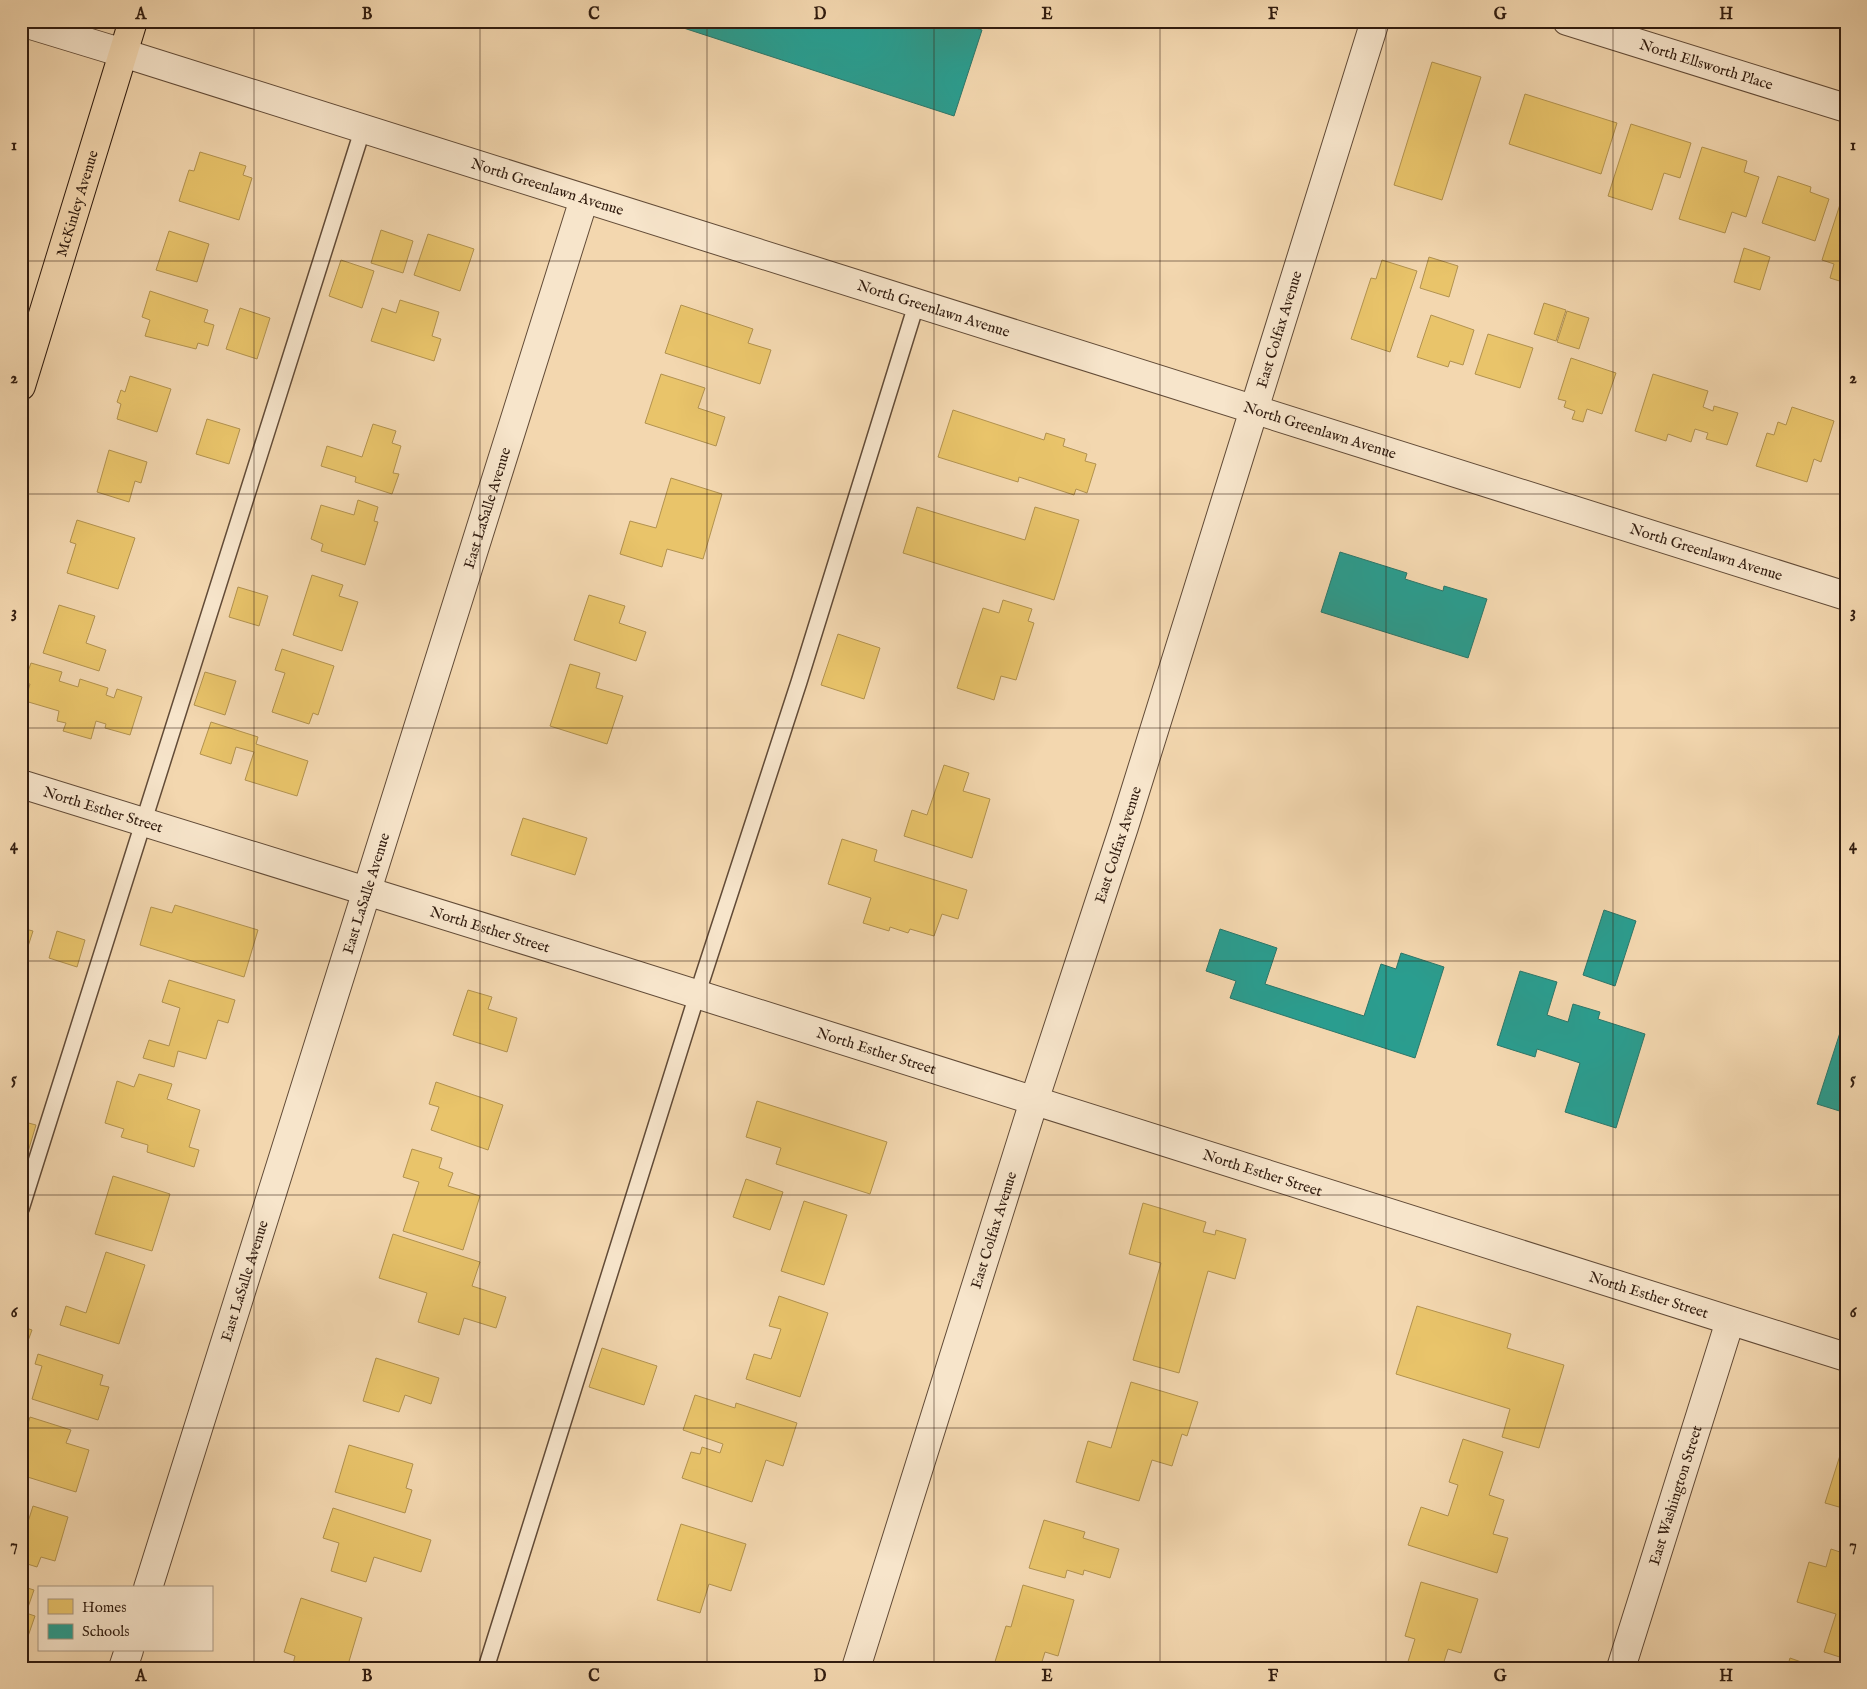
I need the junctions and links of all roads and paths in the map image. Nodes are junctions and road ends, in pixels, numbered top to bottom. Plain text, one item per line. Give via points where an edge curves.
1 (133, 21) edge
2 (1375, 21) edge
3 (1567, 21) edge
4 (21, 22) edge
5 (123, 53) junction
6 (1846, 108) edge
7 (363, 128) junction
8 (584, 199) junction
9 (916, 302) junction
10 (21, 386) edge
11 (1255, 409) junction
12 (1846, 596) edge
13 (21, 784) edge
14 (145, 822) junction
15 (366, 891) junction
16 (697, 995) junction
17 (1034, 1101) junction
18 (21, 1209) edge
19 (1730, 1321) junction
20 (1846, 1357) edge
21 (149, 1586) edge
22 (128, 1652) edge
23 (123, 1668) edge
24 (486, 1668) edge
25 (856, 1668) edge
26 (1621, 1668) edge

1 - 5 main road, McKinley Avenue
2 - 11 street, East Colfax Avenue
3 - 6 street, North Ellsworth Place
4 - 5 street, North Greenlawn Avenue
5 - 7 street, North Greenlawn Avenue
5 - 10 main road, McKinley Avenue
7 - 8 street, North Greenlawn Avenue
7 - 14 lane
8 - 9 street, North Greenlawn Avenue
8 - 15 street, East LaSalle Avenue
9 - 11 street, North Greenlawn Avenue
9 - 16 lane via 799,682
11 - 12 street, North Greenlawn Avenue
11 - 17 street, East Colfax Avenue
13 - 14 street, North Esther Street
14 - 15 street, North Esther Street
14 - 18 lane
15 - 16 street, North Esther Street
15 - 21 street, East LaSalle Avenue
16 - 17 street, North Esther Street
16 - 24 lane
17 - 19 street, North Esther Street
17 - 25 street, East Colfax Avenue
19 - 20 street, North Esther Street
19 - 26 street, East Washington Street
22 - 23 street

